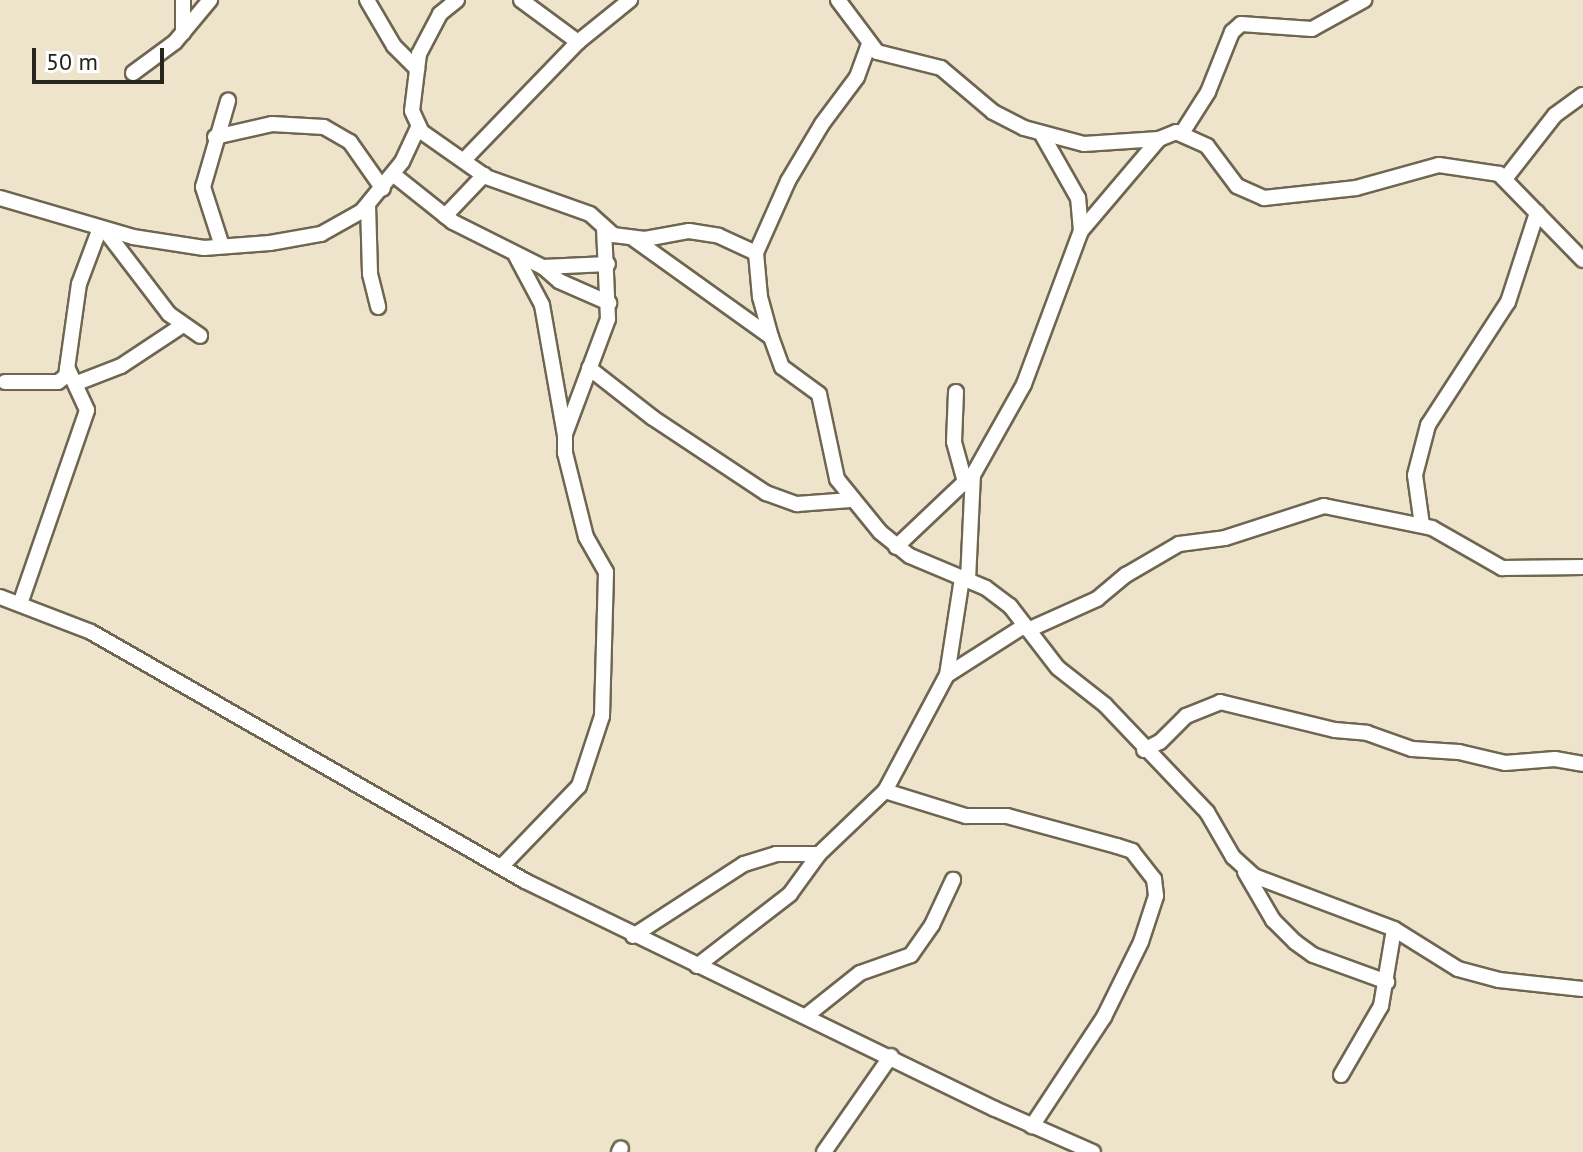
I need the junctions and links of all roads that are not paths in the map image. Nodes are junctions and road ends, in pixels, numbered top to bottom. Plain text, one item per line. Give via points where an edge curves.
1 (183, 0) edge
2 (210, 0) edge
3 (367, 0) edge
4 (457, 0) edge
5 (521, 0) edge
6 (630, 0) edge
7 (838, 0) edge
8 (1364, 0) edge
9 (183, 33) junction
10 (578, 42) junction
11 (869, 44) junction
12 (417, 69) junction
13 (133, 73) dead end
14 (1583, 95) edge
15 (228, 101) dead end
16 (418, 127) junction
17 (1041, 133) junction
18 (1182, 133) junction
19 (215, 137) junction
20 (1159, 139) junction
21 (464, 160) junction
22 (394, 175) junction
23 (484, 175) junction
24 (1505, 179) junction
25 (383, 189) junction
26 (0, 198) edge
27 (368, 205) junction
28 (1537, 213) junction
29 (445, 216) junction
30 (102, 229) junction
31 (604, 229) junction
32 (1081, 231) junction
33 (634, 239) junction
34 (222, 246) junction
35 (756, 253) junction
36 (516, 256) junction
37 (1583, 260) edge
38 (608, 264) junction
39 (543, 267) junction
40 (609, 303) junction
41 (378, 307) dead end
42 (183, 325) junction
43 (200, 336) dead end
44 (771, 337) junction
45 (67, 367) junction
46 (589, 368) junction
47 (5, 382) dead end
48 (77, 383) junction
49 (956, 392) dead end
50 (565, 436) junction
51 (969, 478) junction
52 (851, 500) junction
53 (1422, 525) junction
54 (896, 547) junction
55 (1583, 567) edge
56 (965, 579) junction
57 (0, 597) edge
58 (20, 604) junction
59 (1026, 628) junction
60 (947, 675) junction
61 (1144, 750) junction
62 (1583, 764) edge
63 (885, 791) junction
64 (819, 854) junction
65 (501, 867) junction
66 (1242, 867) junction
67 (953, 880) dead end
68 (1394, 929) junction
69 (633, 936) junction
70 (697, 966) junction
71 (1387, 982) junction
72 (1583, 989) edge
73 (806, 1016) junction
74 (891, 1056) junction
75 (1341, 1075) dead end
76 (1032, 1126) junction
77 (824, 1152) edge
78 (1093, 1152) edge

1 - 9 street
2 - 9 street
3 - 12 street via 394,46
4 - 12 street via 427,33
5 - 10 street
6 - 10 street
7 - 11 street
8 - 18 street via 1312,29 1241,24 1232,32 1208,92
9 - 13 street
10 - 21 street
11 - 17 street via 887,55 941,68 993,112
11 - 35 street via 857,77 788,181
12 - 16 street via 412,111
14 - 24 street via 1555,115
15 - 19 street
16 - 21 street
16 - 22 street
17 - 20 street via 1084,144
17 - 32 street via 1078,198
18 - 20 street
18 - 24 street via 1207,146 1252,197 1329,193 1439,165
19 - 25 street via 272,124 324,127 350,142
19 - 34 street via 203,187
20 - 32 street via 1130,180
21 - 23 street
22 - 25 street
22 - 29 street
23 - 29 street
23 - 31 street via 590,214
24 - 28 street
25 - 27 street
26 - 30 street
27 - 34 street via 321,234
27 - 41 street via 370,274
28 - 37 street
28 - 53 street via 1508,302 1428,425 1415,475
29 - 36 street
30 - 34 street
30 - 42 street via 138,278
30 - 45 street via 85,257
31 - 33 street
31 - 38 street
32 - 51 street via 1024,384
33 - 35 street via 689,231 719,236
33 - 44 street
35 - 44 street
36 - 39 street
36 - 50 street via 542,305
38 - 39 street
38 - 40 street
39 - 40 street via 559,281
40 - 46 street
42 - 43 street
42 - 48 street via 121,366
44 - 52 street via 782,367 819,394 831,464
45 - 47 street via 58,382
45 - 48 street
46 - 50 street
46 - 52 street via 766,493 797,504
48 - 58 street via 87,410
49 - 51 street via 954,442
50 - 65 street via 566,467 577,509 607,585 602,716 579,786
51 - 54 street
51 - 56 street
52 - 54 street
53 - 55 street via 1502,568
53 - 59 street via 1324,506 1225,538 1198,538 1126,575 1097,599
54 - 56 street
56 - 59 street via 1010,606
56 - 60 street
57 - 58 street
58 - 65 street via 91,632
59 - 60 street
59 - 61 street via 1058,668 1105,705
60 - 63 street
61 - 62 street via 1186,716 1220,702 1367,733 1418,751 1459,752 1505,763 1555,759
61 - 66 street via 1207,812
63 - 64 street
63 - 76 street via 966,816 1007,816 1117,846 1132,851 1154,879 1156,896 1141,942 1104,1017
64 - 69 street via 776,854 744,864
64 - 70 street via 790,894
65 - 69 street
66 - 68 street via 1268,885
66 - 71 street via 1273,920 1295,942 1313,955
67 - 73 street via 919,948 895,963 860,973
68 - 71 street
68 - 72 street via 1458,969
69 - 70 street
70 - 73 street
71 - 75 street via 1381,1006
73 - 74 street
74 - 76 street
74 - 77 street
76 - 78 street

